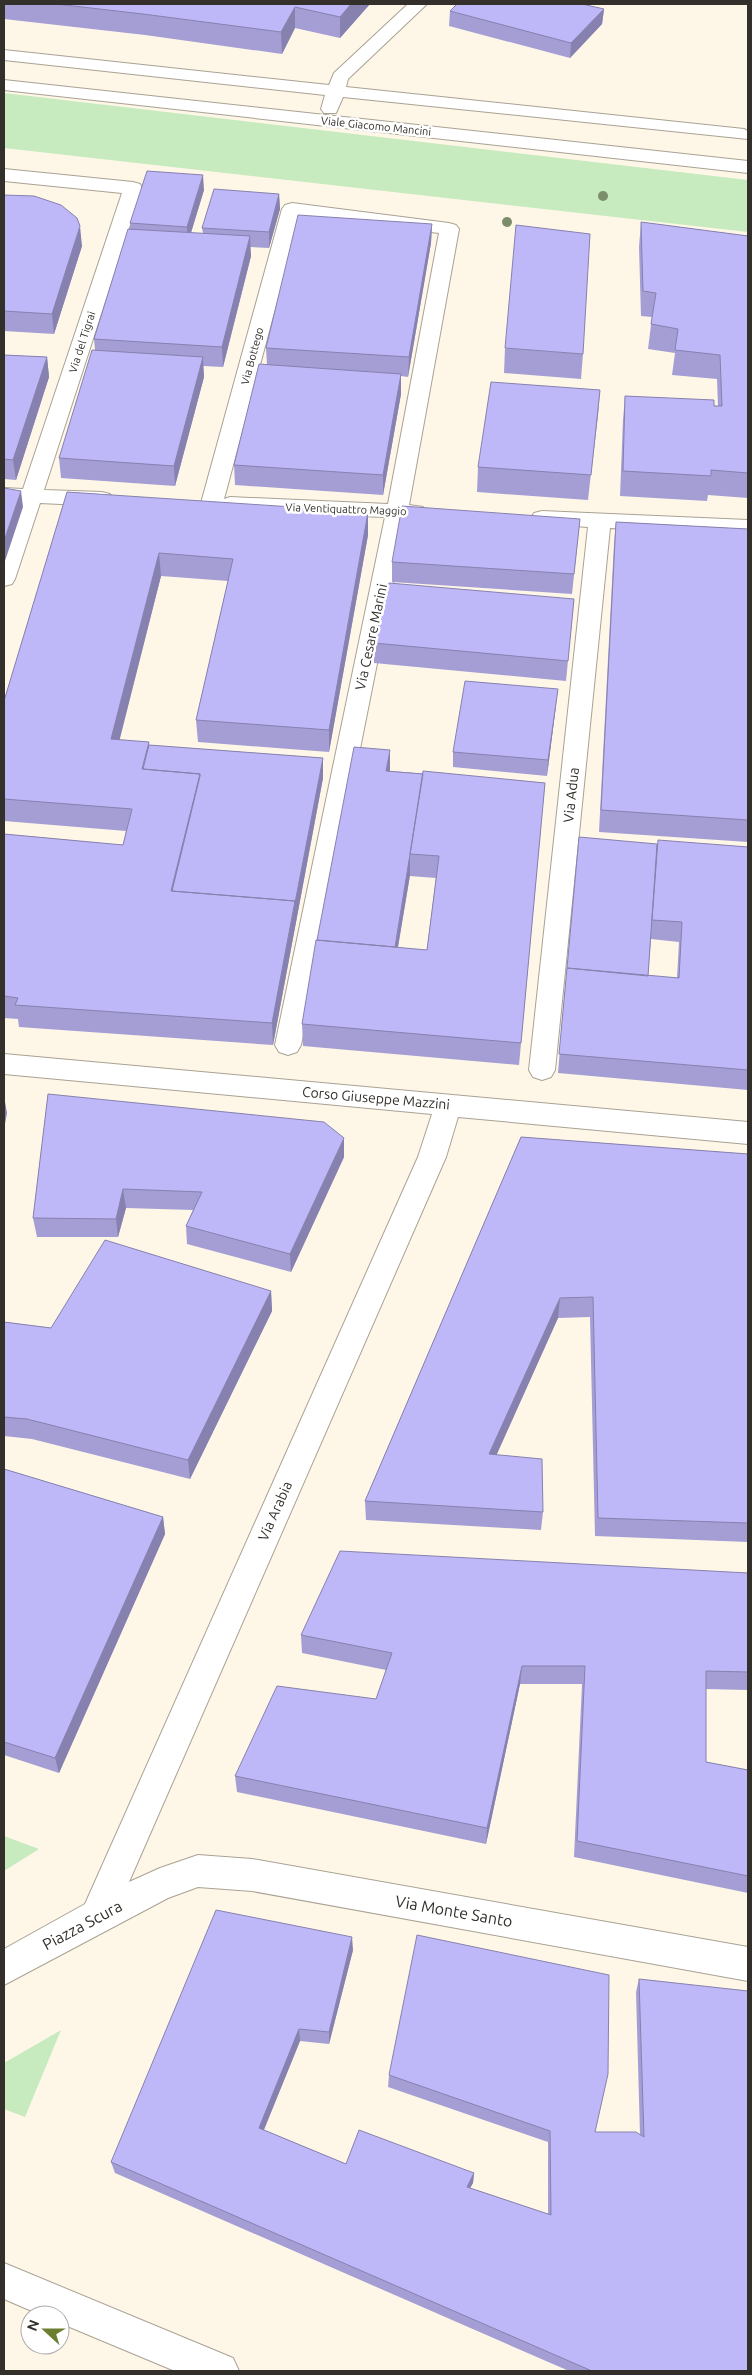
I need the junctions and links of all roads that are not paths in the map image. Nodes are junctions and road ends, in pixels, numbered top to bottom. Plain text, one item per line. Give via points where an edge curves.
1 (418, 4) edge
2 (4, 55) edge
3 (4, 85) edge
4 (336, 92) junction
5 (326, 120) junction
6 (604, 120) junction
7 (594, 150) junction
8 (742, 167) edge
9 (4, 175) edge
10 (449, 229) joint
11 (4, 495) edge
12 (31, 496) junction
13 (126, 500) edge
14 (203, 503) joint
15 (397, 511) junction
16 (435, 512) edge
17 (522, 517) edge
18 (600, 520) junction
19 (748, 527) edge
20 (4, 579) edge
21 (288, 1045) dead end
22 (4, 1064) edge
23 (542, 1070) dead end
24 (448, 1105) junction
25 (748, 1132) edge
26 (160, 1884) joint
27 (97, 1916) junction
28 (748, 1964) edge
29 (4, 1968) edge
30 (4, 2280) edge
31 (220, 2371) edge

1 - 4 street via 340,76
2 - 4 street
3 - 5 street, Viale Giacomo Mancini
4 - 5 street
4 - 6 street
5 - 7 street, Viale Giacomo Mancini
6 - 7 street
6 - 8 street via 745,127
7 - 8 street, Viale Giacomo Mancini
9 - 12 street, Via del Tigrai via 133,188
10 - 14 street, Via Bottego via 292,209
10 - 15 street, Via Cesare Marini
11 - 12 street
12 - 13 street
12 - 20 street, Via del Tigrai
14 - 15 street, Via Ventiquattro Maggio
15 - 16 street, Via Ventiquattro Maggio
15 - 21 street, Via Cesare Marini
17 - 18 street
18 - 19 street
18 - 23 street, Via Adua
22 - 24 street, Corso Giuseppe Mazzini
24 - 25 street, Corso Giuseppe Mazzini
24 - 27 street, Via Arabia via 432,1157
26 - 27 street, Piazza Scura
26 - 28 street, Via Monte Santo via 198,1871 252,1875
27 - 29 street, Piazza Scura
30 - 31 street

